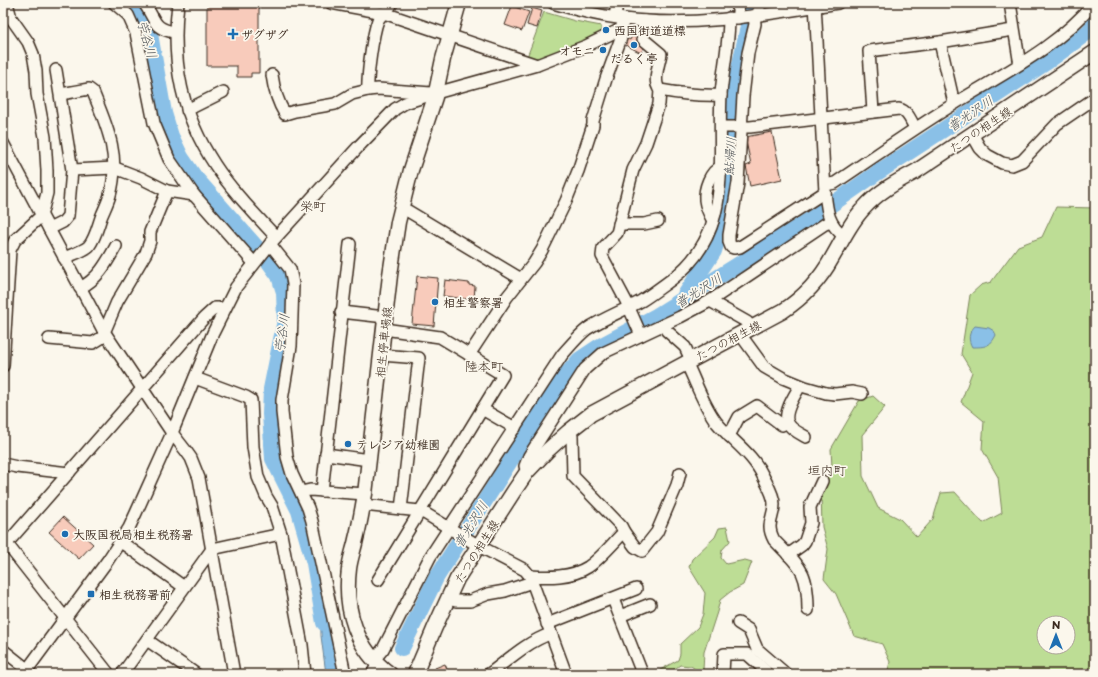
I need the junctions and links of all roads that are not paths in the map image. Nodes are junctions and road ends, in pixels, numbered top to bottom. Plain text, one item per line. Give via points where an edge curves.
1 (6, 3) edge
2 (114, 3) edge
3 (144, 3) edge
4 (178, 3) edge
5 (331, 3) edge
6 (392, 3) edge
7 (459, 3) edge
8 (554, 3) edge
9 (616, 3) edge
10 (738, 3) edge
11 (759, 3) edge
12 (838, 3) edge
13 (1010, 3) edge
14 (1094, 3) edge
15 (815, 5) edge
16 (384, 13) junction
17 (746, 17) junction
18 (644, 21) junction
19 (620, 22) junction
20 (1013, 30) junction
21 (175, 32) junction
22 (449, 35) junction
23 (940, 42) junction
24 (1094, 55) edge
25 (1021, 63) junction
26 (537, 65) junction
27 (56, 70) dead end
28 (272, 75) dead end
29 (368, 90) junction
30 (660, 90) junction
31 (223, 92) dead end
32 (436, 93) junction
33 (61, 94) junction
34 (721, 95) junction
35 (1095, 98) edge
36 (955, 102) junction
37 (187, 110) junction
38 (873, 112) junction
39 (822, 119) junction
40 (723, 127) junction
41 (740, 127) junction
42 (914, 128) junction
43 (972, 134) junction
44 (3, 143) edge
45 (115, 168) junction
46 (72, 170) junction
47 (167, 191) junction
48 (825, 191) junction
49 (194, 195) junction
50 (400, 209) junction
51 (41, 216) junction
52 (830, 220) junction
53 (658, 221) dead end
54 (619, 224) junction
55 (49, 229) junction
56 (844, 236) junction
57 (271, 243) junction
58 (350, 244) dead end
59 (116, 246) dead end
60 (64, 258) junction
61 (255, 262) junction
62 (521, 279) junction
63 (80, 288) junction
64 (710, 301) junction
65 (225, 308) junction
66 (629, 310) junction
67 (341, 312) junction
68 (385, 323) junction
69 (663, 325) junction
70 (746, 331) junction
71 (104, 333) junction
72 (640, 333) junction
73 (49, 339) dead end
74 (381, 355) junction
75 (469, 355) junction
76 (689, 361) junction
77 (3, 366) edge
78 (195, 378) junction
79 (800, 386) junction
80 (142, 390) junction
81 (862, 394) dead end
82 (482, 409) junction
83 (782, 425) dead end
84 (515, 428) junction
85 (568, 432) junction
86 (172, 433) junction
87 (729, 436) junction
88 (806, 437) dead end
89 (326, 454) junction
90 (369, 460) junction
91 (3, 464) edge
92 (527, 472) junction
93 (69, 473) junction
94 (680, 473) dead end
95 (822, 481) dead end
96 (322, 491) junction
97 (302, 492) junction
98 (364, 500) junction
99 (401, 510) junction
100 (420, 511) junction
101 (451, 528) junction
102 (624, 532) junction
103 (281, 534) junction
104 (121, 542) junction
105 (476, 544) junction
106 (5, 546) edge
107 (212, 549) junction
108 (788, 555) junction
109 (531, 579) junction
110 (378, 580) dead end
111 (184, 587) junction
112 (636, 589) dead end
113 (448, 598) junction
114 (613, 598) junction
115 (650, 604) dead end
116 (808, 610) dead end
117 (620, 616) junction
118 (66, 618) junction
119 (738, 623) dead end
120 (549, 629) junction
121 (147, 640) junction
122 (3, 650) edge
123 (374, 666) edge
124 (26, 672) edge
125 (642, 673) dead end
126 (109, 674) edge
127 (122, 674) edge
128 (196, 674) edge
129 (234, 674) edge
130 (305, 674) edge
131 (345, 674) edge
132 (390, 674) edge
133 (416, 674) edge
134 (489, 674) edge
135 (566, 674) edge
136 (723, 674) edge
137 (766, 674) edge
138 (786, 674) edge

1 - 51 street via 11,18 28,42 36,64 37,94 47,158 47,193
2 - 49 street via 128,15 136,33 160,141
3 - 21 street via 159,28
4 - 21 street
5 - 16 street
6 - 16 street
7 - 22 main road, 相生停車場線
8 - 19 street
9 - 19 street
10 - 17 street
11 - 17 street
12 - 15 street
13 - 20 street
14 - 25 street via 1059,36
15 - 17 street
15 - 39 street
16 - 22 street
16 - 29 street via 378,19 376,28 368,72
17 - 18 street
17 - 34 street
17 - 41 street via 755,24 746,71
18 - 19 street
18 - 30 street via 643,38 661,54 656,82
19 - 26 street via 586,46
19 - 62 street via 621,38 576,177 542,250
20 - 23 street
20 - 25 street
21 - 37 street via 177,68
22 - 26 street
22 - 32 main road, 相生停車場線
23 - 36 street
23 - 38 street via 869,51
24 - 43 main road, たつの相生線
25 - 36 street
26 - 32 street
27 - 33 street
28 - 29 street via 274,92 285,114 335,104 352,94
29 - 32 street
30 - 34 street via 687,95
30 - 54 street via 659,104 646,144 633,170
31 - 37 street
32 - 50 main road, 相生停車場線
32 - 57 street via 395,109
33 - 45 street via 88,89 93,92 114,152
33 - 46 street
34 - 40 street
35 - 43 street via 1057,124 1022,161 1012,165 987,156
36 - 42 street
37 - 57 street via 215,166
38 - 39 street
38 - 42 street via 904,110
39 - 41 street
39 - 48 street
40 - 41 street
40 - 66 street via 717,206 708,235 684,270
41 - 48 street via 738,183 729,242 731,247 740,247
42 - 48 street
43 - 56 main road, たつの相生線 via 888,187 863,209
44 - 51 street
45 - 46 street
45 - 47 street
45 - 60 street via 110,196 94,237 88,247
46 - 55 street via 68,216
47 - 49 street
47 - 71 street via 150,232 146,253 117,302
48 - 52 street
49 - 61 street
50 - 62 street via 408,211
50 - 68 main road, 相生停車場線
51 - 55 street
51 - 77 street via 15,240 10,250
52 - 56 street via 836,230
52 - 64 street
53 - 54 street
54 - 66 street via 617,233 603,248 602,256
55 - 60 street
56 - 70 main road, たつの相生線 via 824,271 804,295 783,311
57 - 61 street
57 - 97 street via 290,269 293,284 292,346 282,412 287,457 292,474
58 - 67 street
59 - 63 street via 104,267 90,283
60 - 63 street
61 - 65 street via 236,287
62 - 75 street
63 - 71 street
64 - 69 street
64 - 70 street via 747,322
65 - 78 street
65 - 80 street via 215,308 204,318
66 - 72 street
66 - 84 street via 586,330 572,344 562,355
67 - 68 street
67 - 89 street
68 - 74 main road, 相生停車場線
68 - 75 street via 440,337
69 - 72 street
69 - 76 street via 685,347
70 - 76 main road, たつの相生線
70 - 79 street via 764,366
71 - 73 street via 93,343
71 - 80 street
72 - 92 street via 603,353 585,369 529,456 525,466
74 - 90 main road, 相生停車場線
74 - 99 street via 419,358
75 - 82 street via 503,375
76 - 85 main road, たつの相生線 via 591,414
76 - 87 street via 710,413
78 - 86 street
78 - 103 street via 251,400 253,447 258,477 272,506
79 - 81 street via 826,393
79 - 88 street via 788,409 787,421 789,426
80 - 86 street
80 - 93 street
82 - 84 street
82 - 100 street
83 - 87 street via 757,406 739,417
84 - 101 street
85 - 92 main road, たつの相生線
85 - 102 street via 572,436 573,476
86 - 104 street
86 - 107 street via 195,467
87 - 108 street via 752,457 763,475 774,503 770,523 771,535
89 - 90 street
89 - 96 street
90 - 98 main road, 相生停車場線
91 - 93 street
92 - 105 main road, たつの相生線
93 - 106 street
94 - 102 street via 657,532 642,552
95 - 108 street via 810,507 811,523 805,540
96 - 97 street
96 - 98 street
97 - 131 street via 310,514
98 - 99 street
98 - 123 main road, 相生停車場線 via 349,568 348,599 352,620
99 - 100 street
100 - 101 street
100 - 110 street
101 - 105 street
101 - 123 street via 421,574
102 - 109 street via 587,568 578,572
103 - 107 street
103 - 130 street
104 - 111 street
104 - 118 street
105 - 109 street via 525,570
105 - 113 main road, たつの相生線
106 - 118 street
107 - 111 street
107 - 129 street
108 - 116 street via 803,573 808,593
109 - 113 street via 505,591 470,601
109 - 120 street
111 - 121 street
112 - 114 street
113 - 133 main road, たつの相生線
114 - 117 street
114 - 120 street
115 - 117 street
117 - 125 street
118 - 124 street
118 - 126 street
119 - 138 street via 749,630 757,649
120 - 134 street via 542,637
120 - 135 street
121 - 127 street
121 - 128 street
122 - 124 street
123 - 132 main road, 相生停車場線
136 - 137 street via 724,654 747,654 765,670

